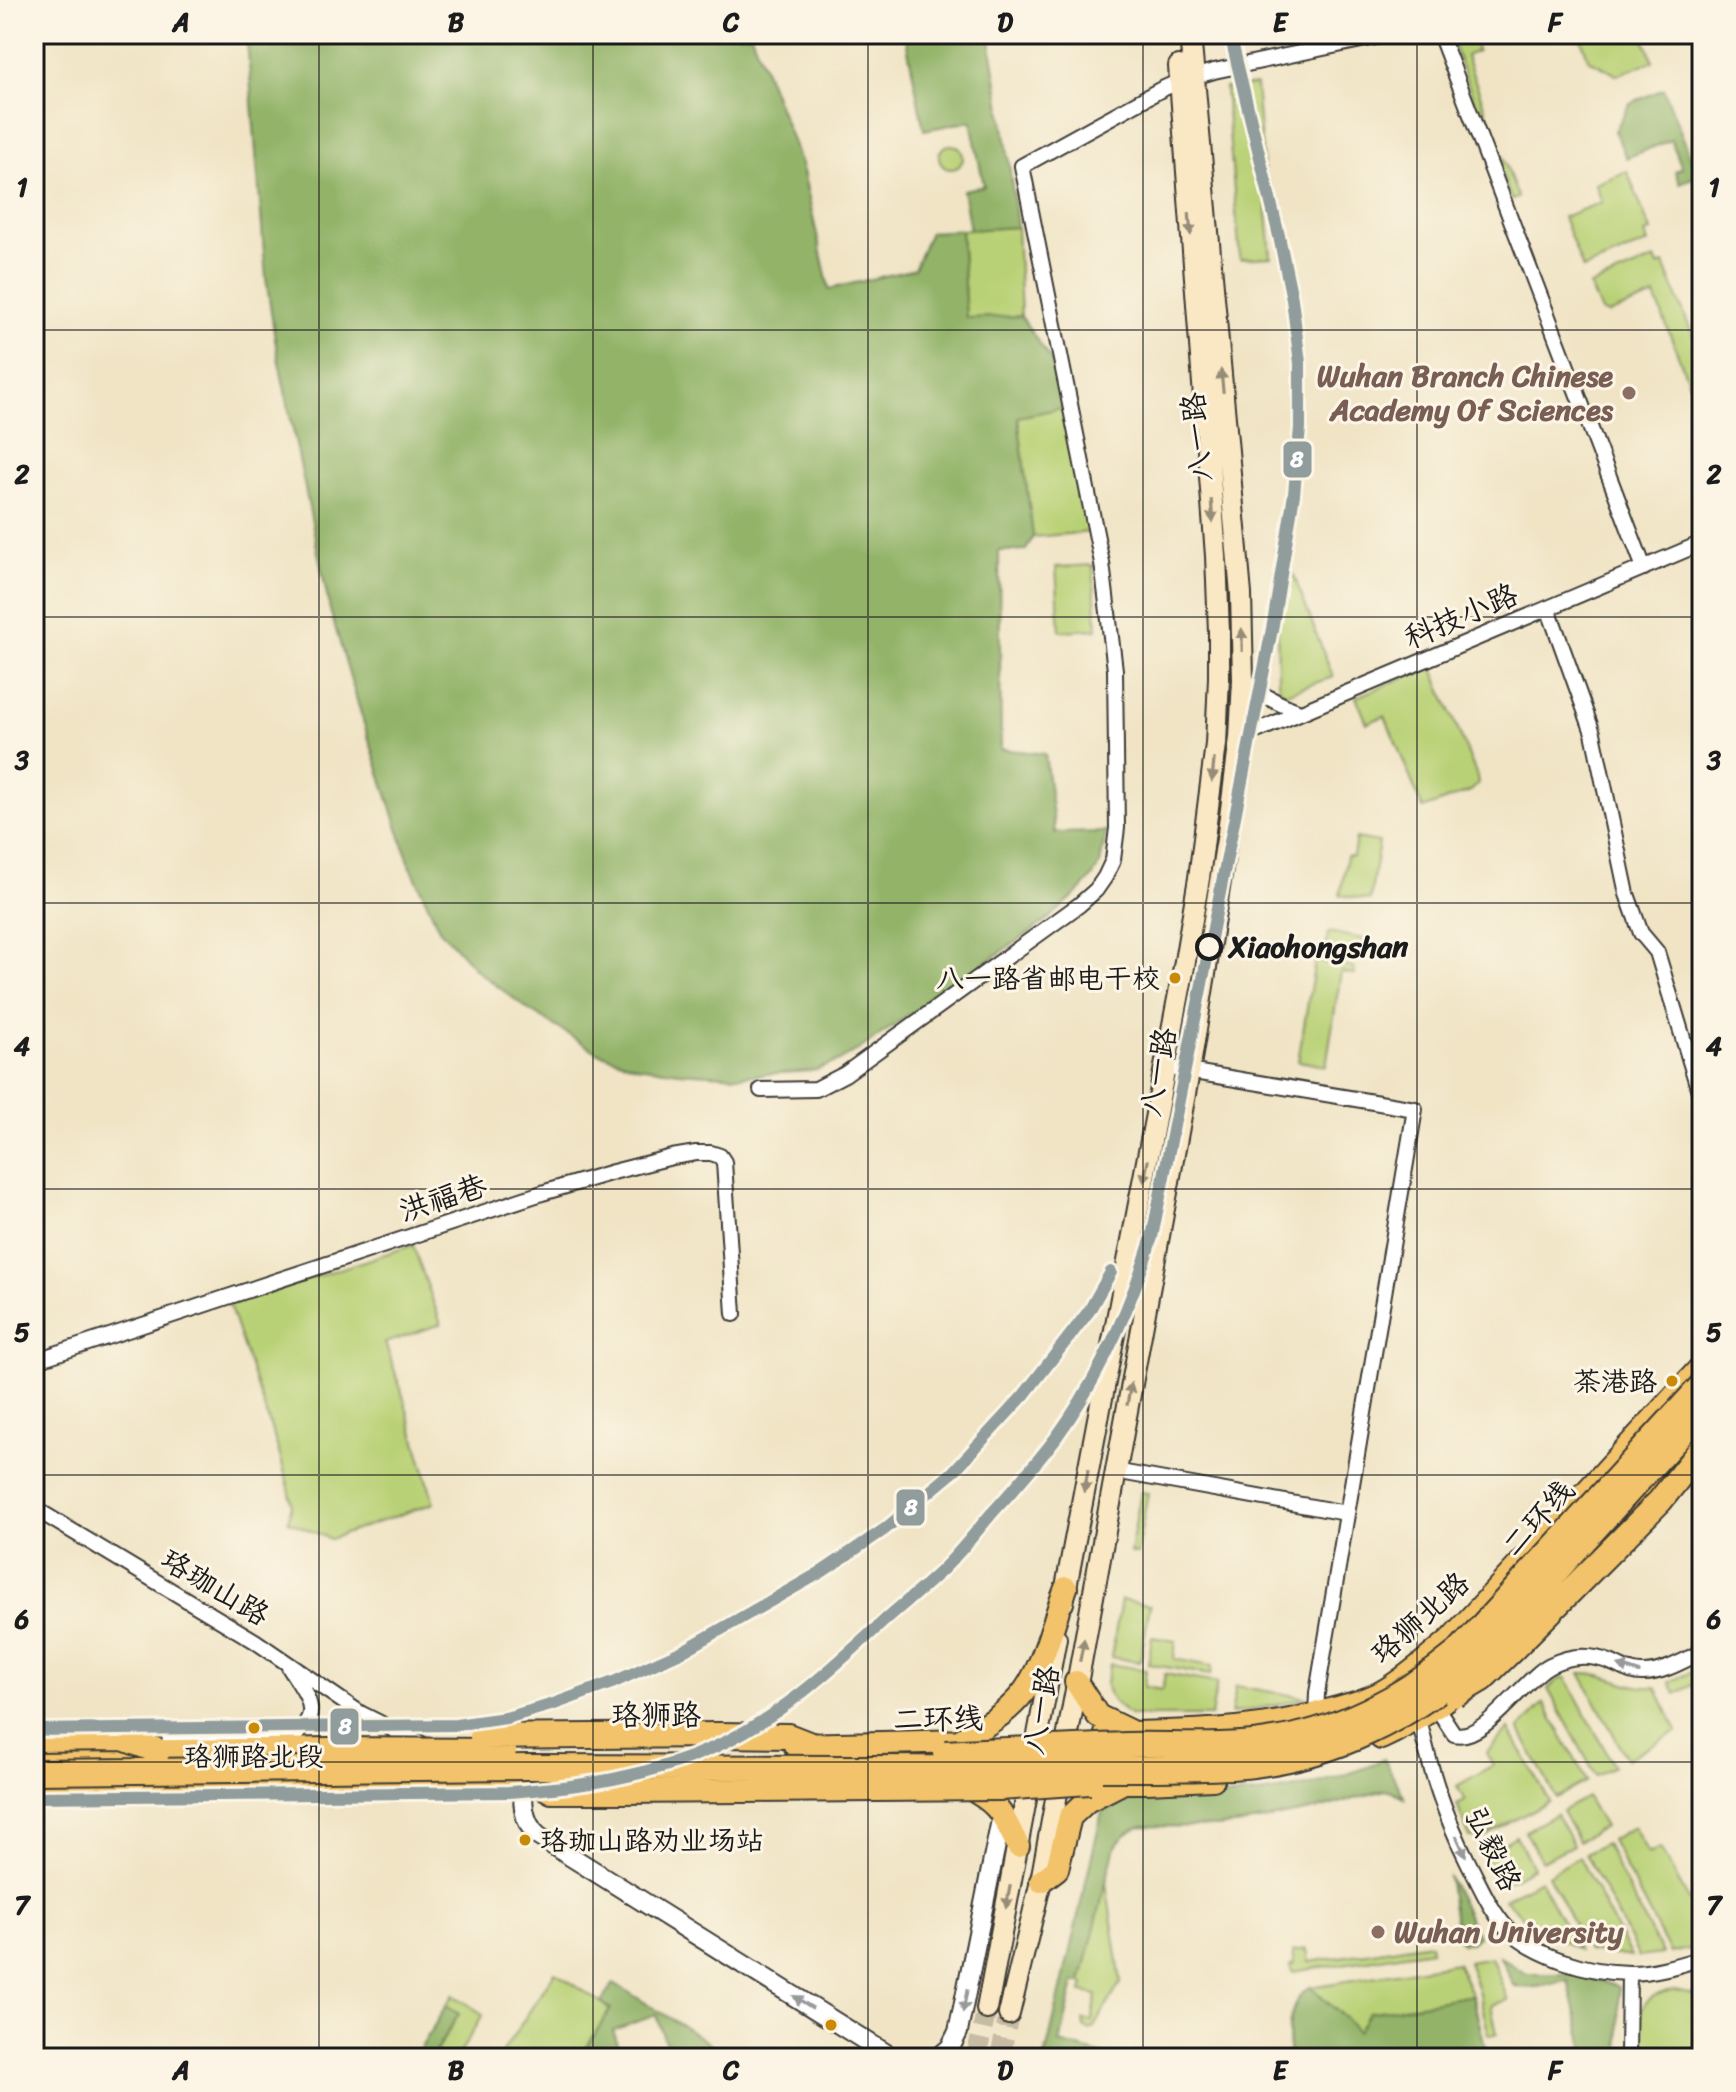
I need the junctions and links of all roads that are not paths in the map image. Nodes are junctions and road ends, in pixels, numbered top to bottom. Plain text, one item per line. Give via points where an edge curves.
1 (1177, 34) edge
2 (1190, 34) edge
3 (1390, 34) edge
4 (1440, 34) edge
5 (1187, 79) junction
6 (1702, 543) edge
7 (1644, 568) junction
8 (1548, 608) junction
9 (1243, 680) junction
10 (1300, 712) junction
11 (1240, 738) junction
12 (1164, 1067) junction
13 (1189, 1072) junction
14 (761, 1090) dead end
15 (1702, 1101) edge
16 (734, 1314) dead end
17 (34, 1361) edge
18 (1702, 1366) edge
19 (1702, 1385) edge
20 (1702, 1411) edge
21 (1702, 1434) edge
22 (1702, 1448) edge
23 (1115, 1471) junction
24 (34, 1508) edge
25 (1346, 1513) junction
26 (1547, 1535) junction
27 (1584, 1565) junction
28 (1066, 1588) junction
29 (1702, 1652) edge
30 (284, 1660) junction
31 (1076, 1682) junction
32 (1428, 1713) junction
33 (1316, 1715) junction
34 (1387, 1723) junction
35 (1133, 1733) junction
36 (1067, 1736) junction
37 (34, 1737) edge
38 (1037, 1737) junction
39 (292, 1739) junction
40 (957, 1742) junction
41 (424, 1745) junction
42 (811, 1745) junction
43 (329, 1750) junction
44 (34, 1751) edge
45 (158, 1751) junction
46 (1154, 1769) junction
47 (34, 1772) edge
48 (528, 1780) junction
49 (1029, 1781) junction
50 (957, 1782) junction
51 (1059, 1782) junction
52 (1124, 1782) junction
53 (34, 1789) edge
54 (1002, 1815) junction
55 (1018, 1846) junction
56 (1041, 1881) junction
57 (1702, 1958) edge
58 (1629, 1973) junction
59 (987, 2009) tunnel mouth
60 (1009, 2014) tunnel mouth
61 (889, 2057) edge
62 (938, 2058) edge
63 (1628, 2058) edge

1 - 5 main road, 八一路
2 - 5 main road, 八一路
3 - 5 street
4 - 7 street
9 -> 5 main road, 八一路 via 1238,552
5 -> 12 main road, 八一路 via 1219,677 1199,878
5 - 14 street via 1022,166 1111,623 1117,812 1113,860 1096,890 1079,905 845,1074 816,1089
6 - 7 street, 科技小路
7 - 8 street, 科技小路
8 - 10 street, 科技小路
8 - 15 street via 1593,733 1627,894 1641,933 1657,952
9 - 10 street
9 - 11 main road, 八一路
10 - 11 street, 科技小路
11 - 13 main road, 八一路
12 - 13 street
12 -> 28 main road, 八一路
23 -> 13 main road, 八一路
13 - 25 street via 1415,1109
16 - 17 street, 洪福巷 via 724,1162 702,1152 542,1193
18 - 26 main road, 珞狮北路
19 - 43 highway, 二环线, bridge via 1458,1652 1397,1695 1297,1736 1222,1745 942,1753
20 - 34 highway, 二环线, bridge via 1470,1666
21 - 27 main road
22 - 34 highway, bridge via 1660,1501 1482,1679 1408,1721
23 - 25 street
31 -> 23 main road, 八一路
24 - 30 street, 珞珈山路
25 - 33 street
26 - 27 main road
26 - 33 main road, 珞狮北路 via 1450,1640 1407,1675 1361,1701
27 - 32 main road
28 - 38 main road, 八一路
28 - 40 main road via 1023,1693 986,1726
29 -> 32 street via 1647,1673 1588,1656 1570,1657 1540,1671 1481,1727 1464,1736
30 - 39 street, 珞珈山路 via 310,1707 309,1719
30 - 41 street via 360,1713
31 - 35 main road via 1098,1716
31 - 36 main road, 八一路
32 - 52 main road via 1329,1758 1276,1772
32 -> 58 street, 弘毅路 via 1431,1770 1442,1806 1499,1919 1520,1940 1546,1954 1592,1969
33 - 35 main road, 珞狮北路 via 1235,1729
34 - 46 highway, 二环线, bridge via 1305,1756 1251,1765
35 - 36 main road, 珞狮北路
36 - 38 main road, 珞狮北路
36 - 51 main road, 八一路
37 - 39 street
37 - 45 highway, bridge via 123,1738
38 - 40 main road, 珞狮路
38 - 49 main road, 八一路
39 - 41 main road, 珞狮路
39 - 44 main road, 珞狮路
40 - 42 main road, 珞狮路
41 - 42 main road, 珞狮路
42 - 43 highway, bridge via 788,1736 719,1735 368,1739
43 - 45 highway, 二环线
44 - 45 highway, 二环线
46 - 47 highway, 二环线, bridge
46 - 48 highway, bridge via 1124,1778 999,1788 552,1791
48 - 50 main road
48 - 53 main road
61 -> 48 street via 538,1836 526,1816 523,1792
49 - 50 main road
49 - 51 main road
49 - 55 main road, 八一路
50 - 54 main road via 991,1801
51 - 52 main road
51 - 56 main road, 八一路
52 - 56 main road via 1087,1801 1070,1817 1057,1869
54 - 55 main road
54 -> 62 street via 960,2024 953,2044
55 -> 59 main road, 八一路
56 - 60 main road, 八一路
57 - 58 street, 弘毅路
58 - 63 street

